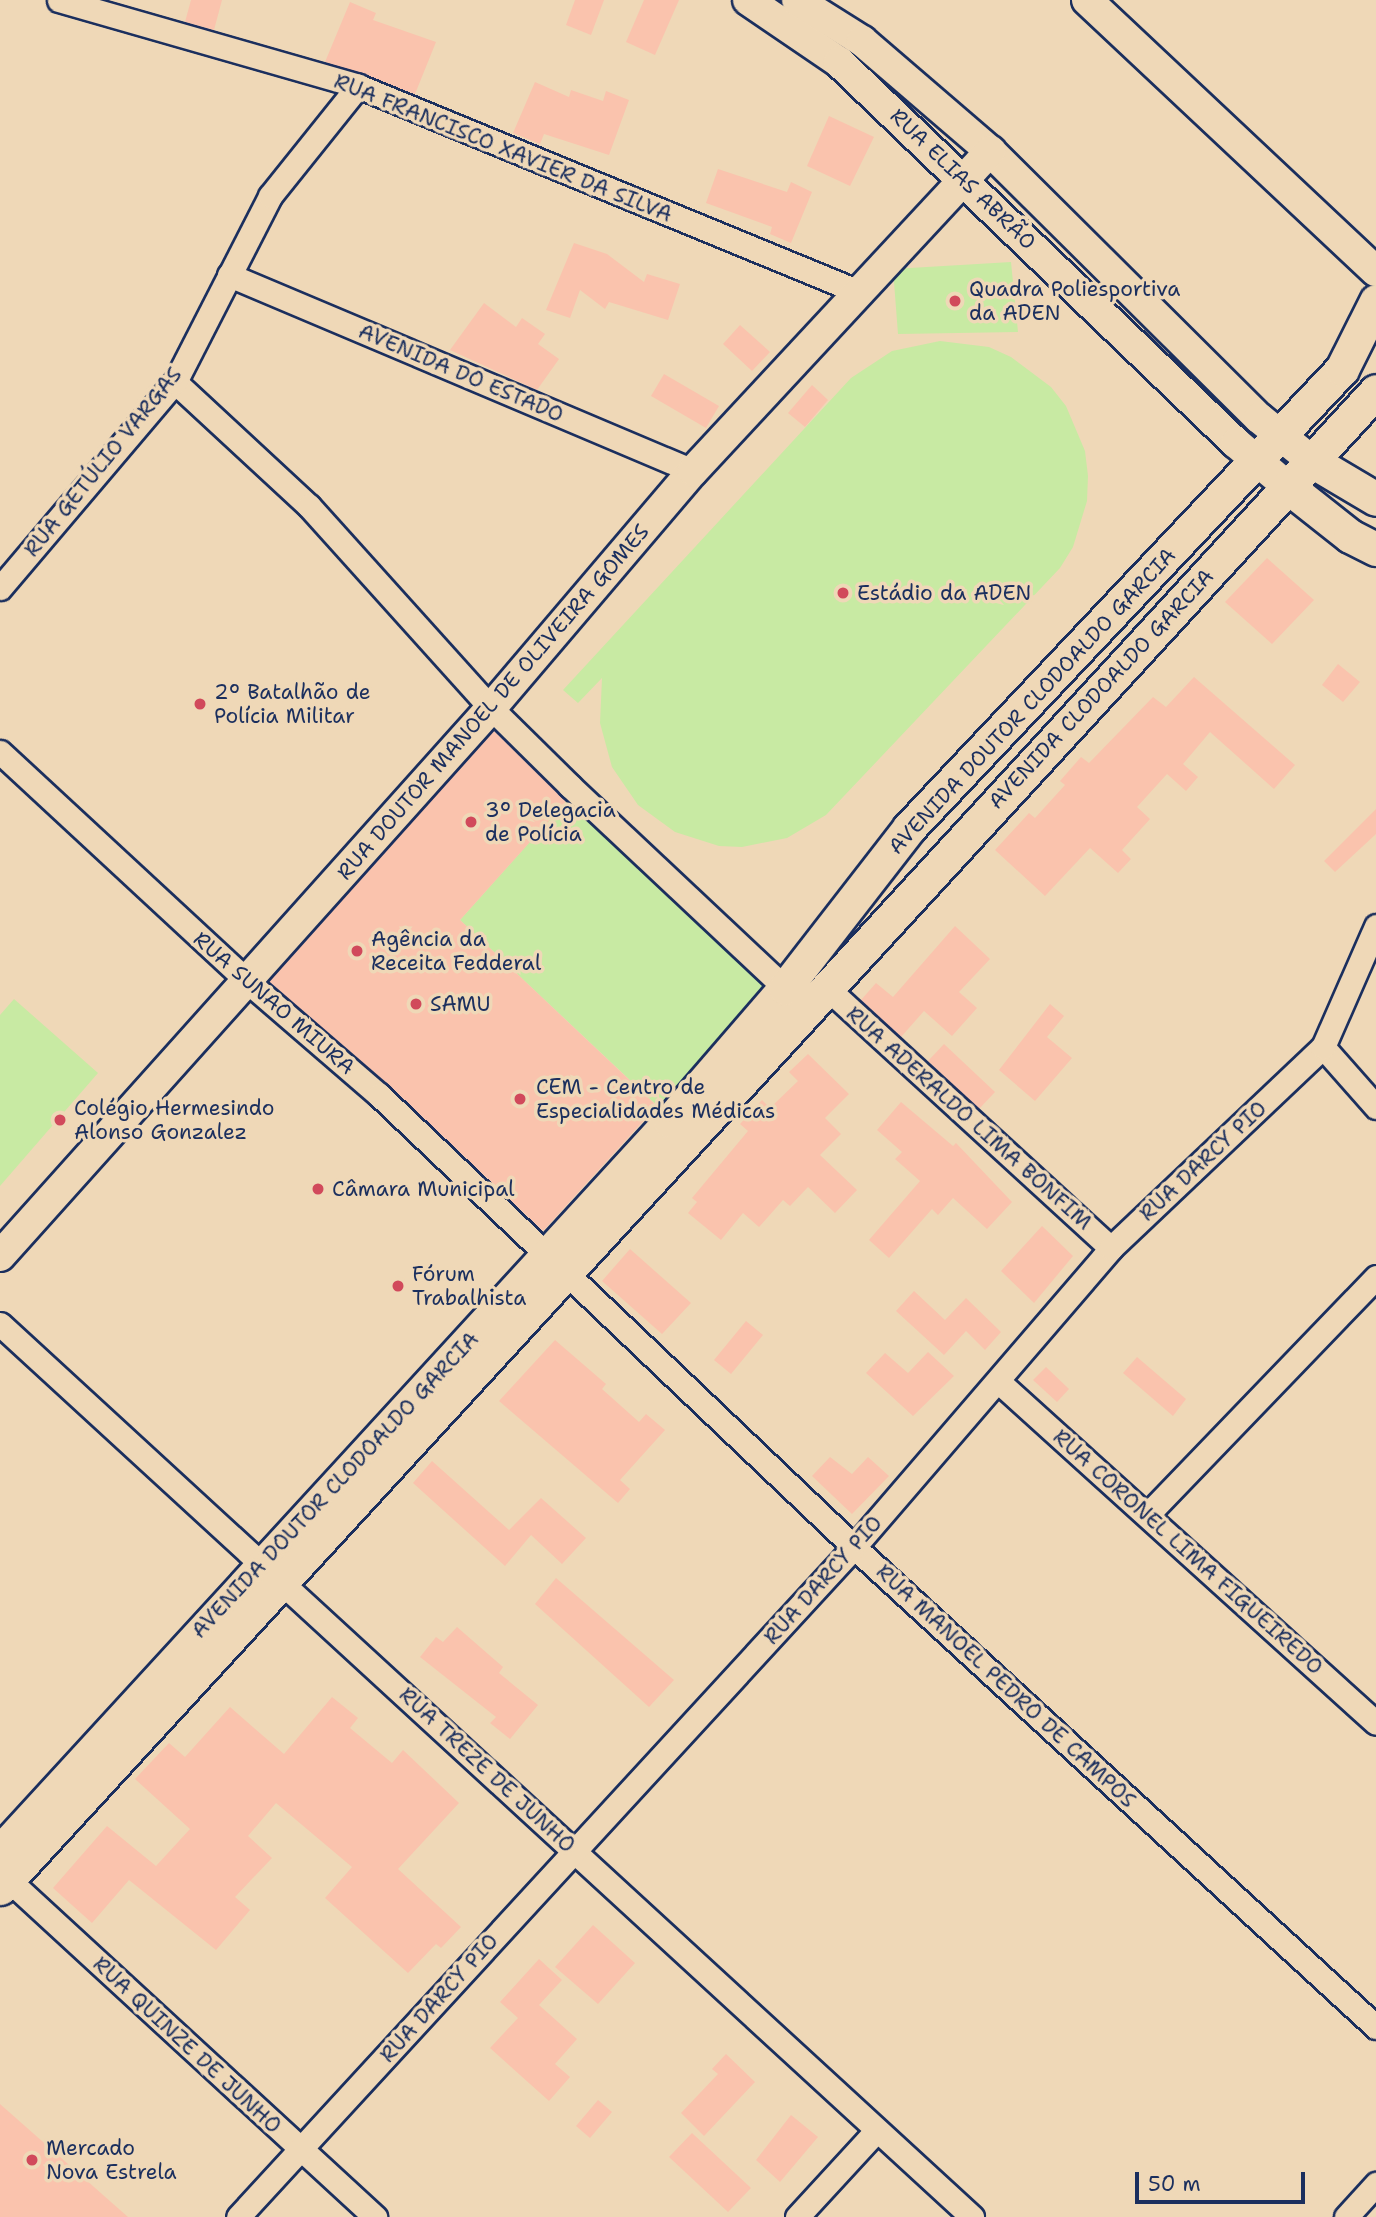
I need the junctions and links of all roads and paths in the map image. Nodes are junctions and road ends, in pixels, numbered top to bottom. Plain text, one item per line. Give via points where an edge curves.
1 (59, 0) edge
2 (748, 0) edge
3 (797, 0) edge
4 (1087, 0) edge
5 (358, 86) junction
6 (990, 151) junction
7 (964, 179) junction
8 (1376, 271) edge
9 (229, 275) junction
10 (859, 292) junction
11 (1376, 302) edge
12 (175, 382) junction
13 (1376, 391) edge
14 (1280, 436) junction
15 (1257, 460) junction
16 (1312, 461) junction
17 (692, 471) junction
18 (1288, 487) junction
19 (1376, 499) edge
20 (1376, 549) edge
21 (0, 588) edge
22 (1061, 668) junction
23 (1093, 699) junction
24 (491, 708) junction
25 (1021, 710) junction
26 (1055, 740) junction
27 (0, 752) edge
28 (1376, 926) edge
29 (248, 982) junction
30 (785, 988) junction
31 (827, 988) junction
32 (1323, 1047) junction
33 (1376, 1107) edge
34 (1111, 1248) junction
35 (0, 1256) edge
36 (557, 1263) junction
37 (1376, 1278) edge
38 (0, 1324) edge
39 (999, 1382) junction
40 (1148, 1514) junction
41 (854, 1547) junction
42 (272, 1572) junction
43 (1376, 1723) edge
44 (574, 1850) junction
45 (2, 1873) edge
46 (1376, 2027) edge
47 (877, 2130) junction
48 (300, 2149) junction
49 (1376, 2184) edge
50 (238, 2217) edge
51 (374, 2217) edge
52 (797, 2217) edge
53 (972, 2217) edge
54 (1346, 2217) edge

1 - 5 street, RUA FRANCISCO XAVIER DA SILVA
2 - 7 street, RUA ELIAS ABRÃO via 839,62
3 - 6 street via 862,41
4 - 8 street
5 - 9 street, RUA GETÚLIO VARGAS via 270,196
5 - 10 street, RUA FRANCISCO XAVIER DA SILVA
6 - 7 street, RUA DOUTOR MANOEL DE OLIVEIRA GOMES
6 - 14 street
7 - 10 street, RUA DOUTOR MANOEL DE OLIVEIRA GOMES
7 - 15 street, RUA ELIAS ABRÃO
9 - 12 street, RUA GETÚLIO VARGAS
9 - 17 street, AVENIDA DO ESTADO
10 - 17 street, RUA DOUTOR MANOEL DE OLIVEIRA GOMES
11 - 14 main road, AVENIDA DOUTOR CLODOALDO GARCIA via 1342,369
12 - 21 street, RUA GETÚLIO VARGAS
12 - 24 street via 309,506
13 - 16 main road, AVENIDA CLODOALDO GARCIA
14 - 15 main road, AVENIDA DOUTOR CLODOALDO GARCIA
14 - 16 street
15 - 18 street, RUA ELIAS ABRÃO
15 - 22 main road, AVENIDA DOUTOR CLODOALDO GARCIA
16 - 18 main road, AVENIDA CLODOALDO GARCIA
16 - 19 main road
17 - 24 street, RUA DOUTOR MANOEL DE OLIVEIRA GOMES
18 - 20 main road via 1350,537
18 - 23 main road, AVENIDA CLODOALDO GARCIA
22 - 23 main road
22 - 25 main road, AVENIDA DOUTOR CLODOALDO GARCIA
23 - 26 main road, AVENIDA CLODOALDO GARCIA
24 - 29 street, RUA DOUTOR MANOEL DE OLIVEIRA GOMES
24 - 30 street
25 - 26 main road
25 - 30 main road, AVENIDA DOUTOR CLODOALDO GARCIA via 909,828
26 - 31 main road, AVENIDA CLODOALDO GARCIA
27 - 29 street, RUA SUNAO MIURA
28 - 32 street, RUA DARCY PIO
29 - 35 street, RUA DOUTOR MANOEL DE OLIVEIRA GOMES
29 - 36 street, RUA SUNAO MIURA via 379,1095
30 - 36 main road, AVENIDA DOUTOR CLODOALDO GARCIA
31 - 34 street, RUA ADERALDO LIMA BONFIM
31 - 36 main road, AVENIDA DOUTOR CLODOALDO GARCIA
32 - 33 street
32 - 34 street, RUA DARCY PIO
34 - 39 street, RUA DARCY PIO
36 - 41 street, RUA MANOEL PEDRO DE CAMPOS
36 - 42 main road, AVENIDA DOUTOR CLODOALDO GARCIA
37 - 40 street
38 - 42 street, RUA TREZE DE JUNHO
39 - 40 street, RUA CORONEL LIMA FIGUEIREDO
39 - 41 street, RUA DARCY PIO
40 - 43 street, RUA CORONEL LIMA FIGUEIREDO
41 - 44 street, RUA DARCY PIO
41 - 46 street, RUA MANOEL PEDRO DE CAMPOS
42 - 44 street, RUA TREZE DE JUNHO
42 - 45 main road, AVENIDA DOUTOR CLODOALDO GARCIA
44 - 47 street, RUA TREZE DE JUNHO
44 - 48 street, RUA DARCY PIO
45 - 48 street, RUA QUINZE DE JUNHO
47 - 52 street
47 - 53 street, RUA TREZE DE JUNHO
48 - 50 street, RUA DARCY PIO
48 - 51 street, RUA QUINZE DE JUNHO
49 - 54 street

